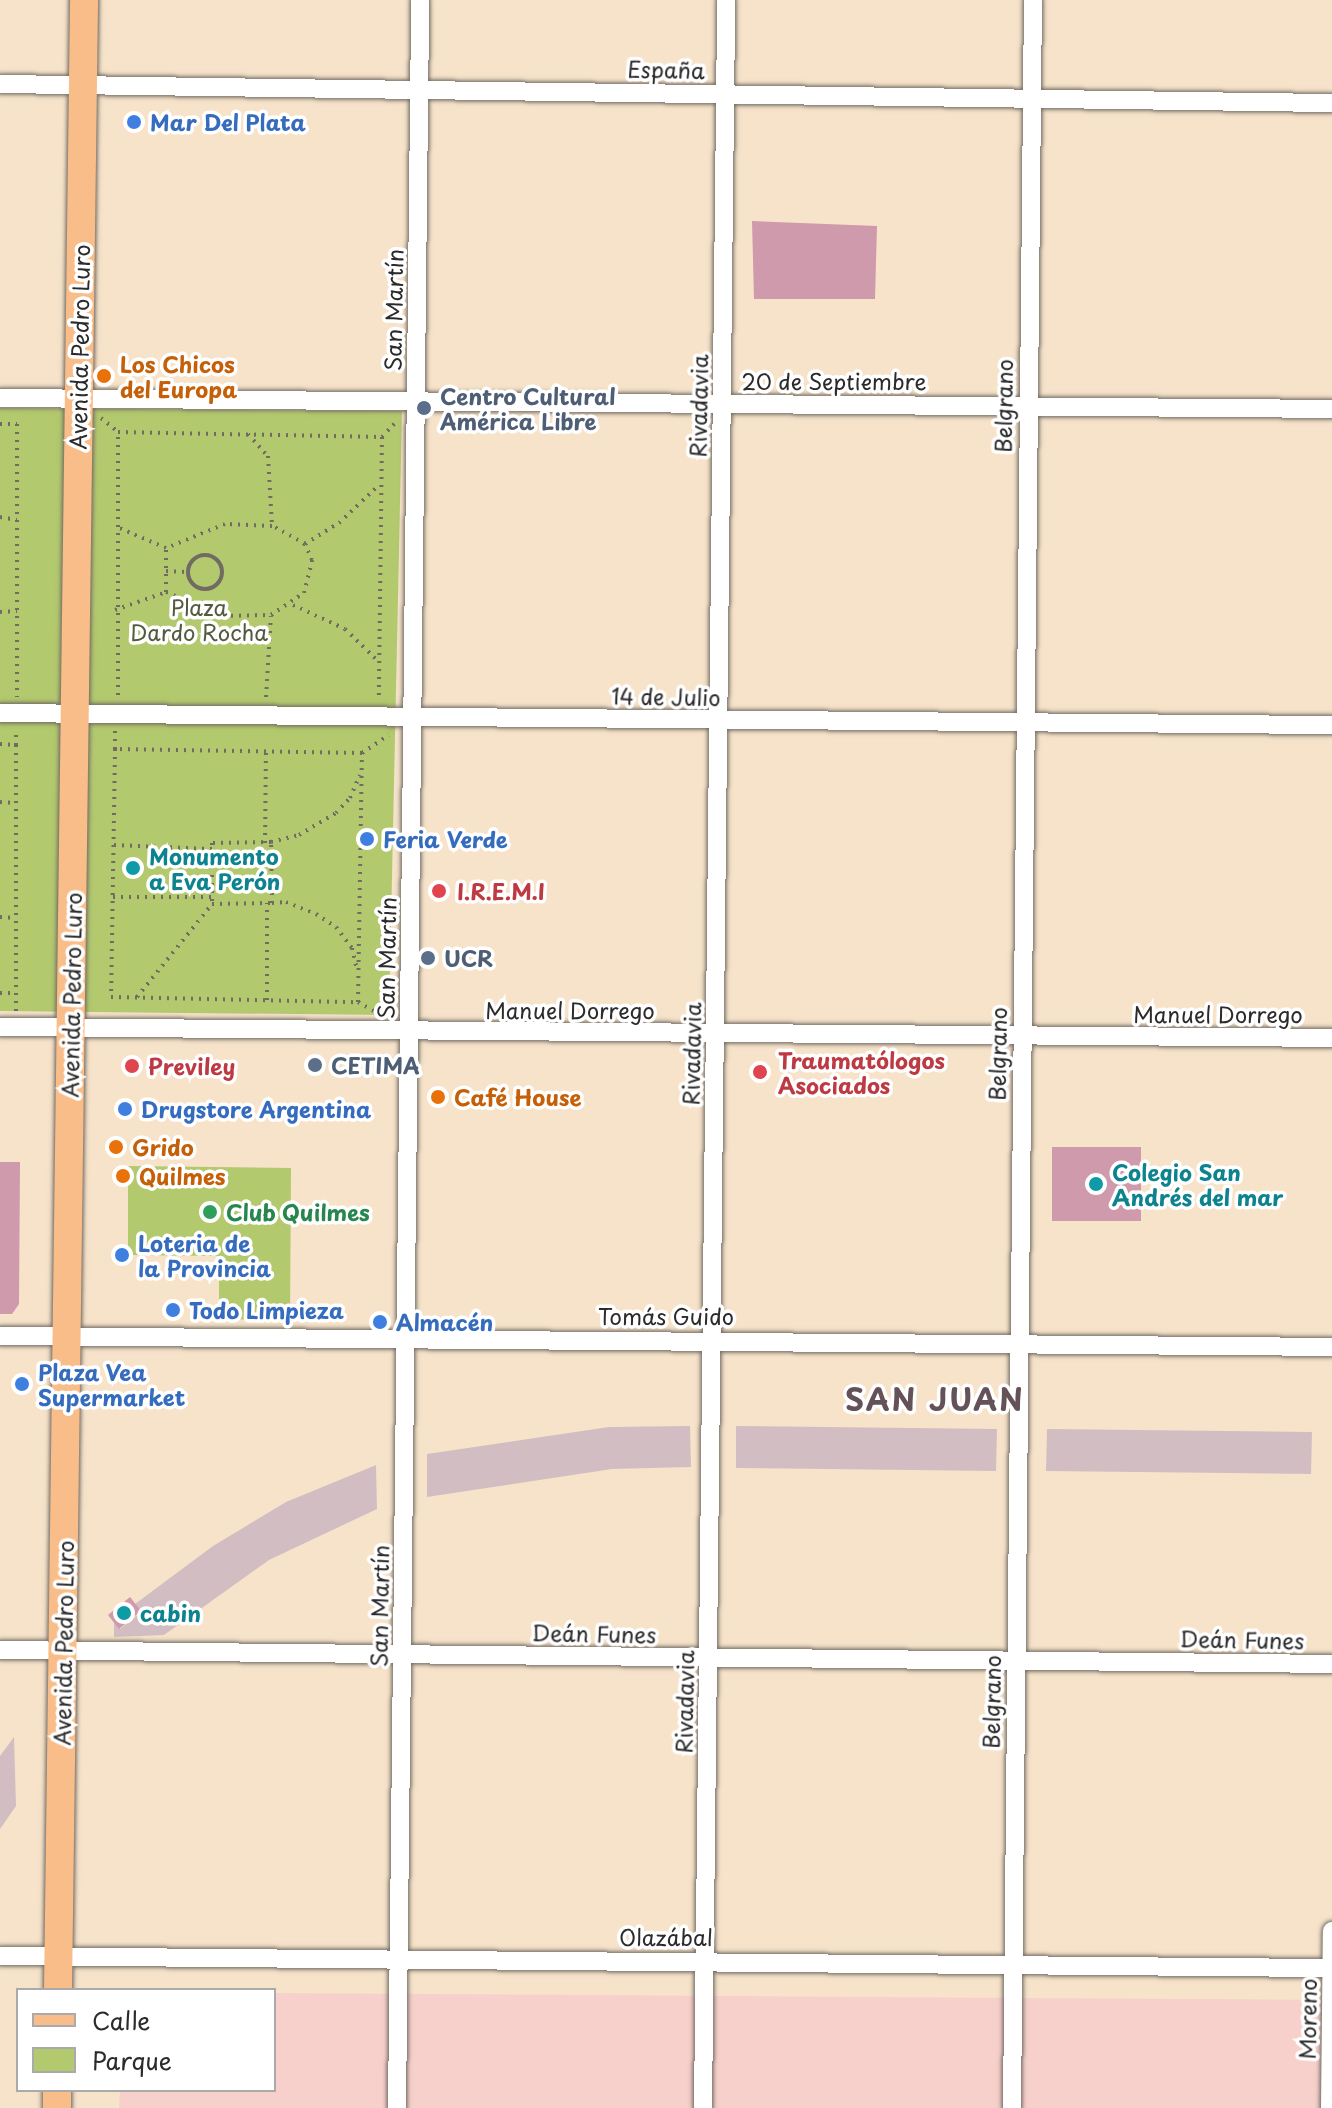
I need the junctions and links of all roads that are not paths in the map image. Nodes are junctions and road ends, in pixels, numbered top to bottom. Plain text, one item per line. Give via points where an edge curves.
1 (84, 0) edge
2 (420, 0) edge
3 (726, 0) edge
4 (1033, 0) edge
5 (0, 84) edge
6 (82, 85) junction
7 (419, 89) junction
8 (725, 94) junction
9 (1033, 100) junction
10 (1332, 103) edge
11 (0, 398) edge
12 (79, 399) junction
13 (416, 402) junction
14 (722, 405) junction
15 (1027, 406) junction
16 (1332, 409) edge
17 (0, 713) edge
18 (74, 714) junction
19 (413, 718) junction
20 (718, 721) junction
21 (1024, 724) junction
22 (1332, 725) edge
23 (0, 1027) edge
24 (71, 1029) junction
25 (409, 1033) junction
26 (715, 1035) junction
27 (1021, 1038) junction
28 (1332, 1038) edge
29 (0, 1336) edge
30 (67, 1338) junction
31 (406, 1338) junction
32 (712, 1341) junction
33 (1018, 1343) junction
34 (1332, 1347) edge
35 (0, 1650) edge
36 (63, 1650) junction
37 (402, 1655) junction
38 (708, 1658) junction
39 (1015, 1661) junction
40 (1332, 1664) edge
41 (1332, 1931) edge
42 (0, 1956) edge
43 (59, 1957) junction
44 (399, 1959) junction
45 (705, 1961) junction
46 (1013, 1963) junction
47 (1332, 1968) edge
48 (58, 1988) edge
49 (397, 2108) edge
50 (703, 2108) edge
51 (1012, 2108) edge
52 (1330, 2108) edge

1 - 6 main road, Avenida Pedro Luro
2 - 7 street, San Martín
3 - 8 street, Rivadavia
4 - 9 street, Belgrano
5 - 6 street, España
6 - 7 street, España
6 - 12 main road, Avenida Pedro Luro
7 - 8 street, España
7 - 13 street, San Martín
8 - 9 street, España
8 - 14 street, Rivadavia
9 - 10 street, España
9 - 15 street, Belgrano
11 - 12 street, 20 de Septiembre
12 - 13 street, 20 de Septiembre
12 - 18 main road, Avenida Pedro Luro
13 - 14 street, 20 de Septiembre
13 - 19 street, San Martín
14 - 15 street, 20 de Septiembre
14 - 20 street, Rivadavia
15 - 16 street, 20 de Septiembre
15 - 21 street, Belgrano
17 - 18 street, 14 de Julio
18 - 19 street, 14 de Julio
18 - 24 main road, Avenida Pedro Luro
19 - 20 street, 14 de Julio
19 - 25 street, San Martín
20 - 21 street, 14 de Julio
20 - 26 street, Rivadavia
21 - 22 street, 14 de Julio
21 - 27 street, Belgrano
23 - 24 street, Manuel Dorrego
24 - 25 street, Manuel Dorrego
24 - 30 main road, Avenida Pedro Luro
25 - 26 street, Manuel Dorrego
25 - 31 street, San Martín
26 - 27 street, Manuel Dorrego
26 - 32 street, Rivadavia
27 - 28 street, Manuel Dorrego
27 - 33 street, Belgrano
29 - 30 street, Tomás Guido
30 - 31 street, Tomás Guido
30 - 36 main road, Avenida Pedro Luro
31 - 32 street, Tomás Guido
31 - 37 street, San Martín
32 - 33 street, Tomás Guido
32 - 38 street, Rivadavia
33 - 34 street, Tomás Guido
33 - 39 street, Belgrano
35 - 36 street, Deán Funes
36 - 37 street, Deán Funes
36 - 43 main road, Avenida Pedro Luro
37 - 38 street, Deán Funes
37 - 44 street, San Martín
38 - 39 street, Deán Funes
38 - 45 street, Rivadavia
39 - 40 street, Deán Funes
39 - 46 street, Belgrano
41 - 47 street, Moreno
42 - 43 street, Olazábal
43 - 44 street, Olazábal
43 - 48 main road, Avenida Pedro Luro
44 - 45 street, Olazábal
44 - 49 street, San Martín
45 - 46 street, Olazábal
45 - 50 street, Rivadavia
46 - 47 street, Olazábal
46 - 51 street, Belgrano
47 - 52 street, Moreno

